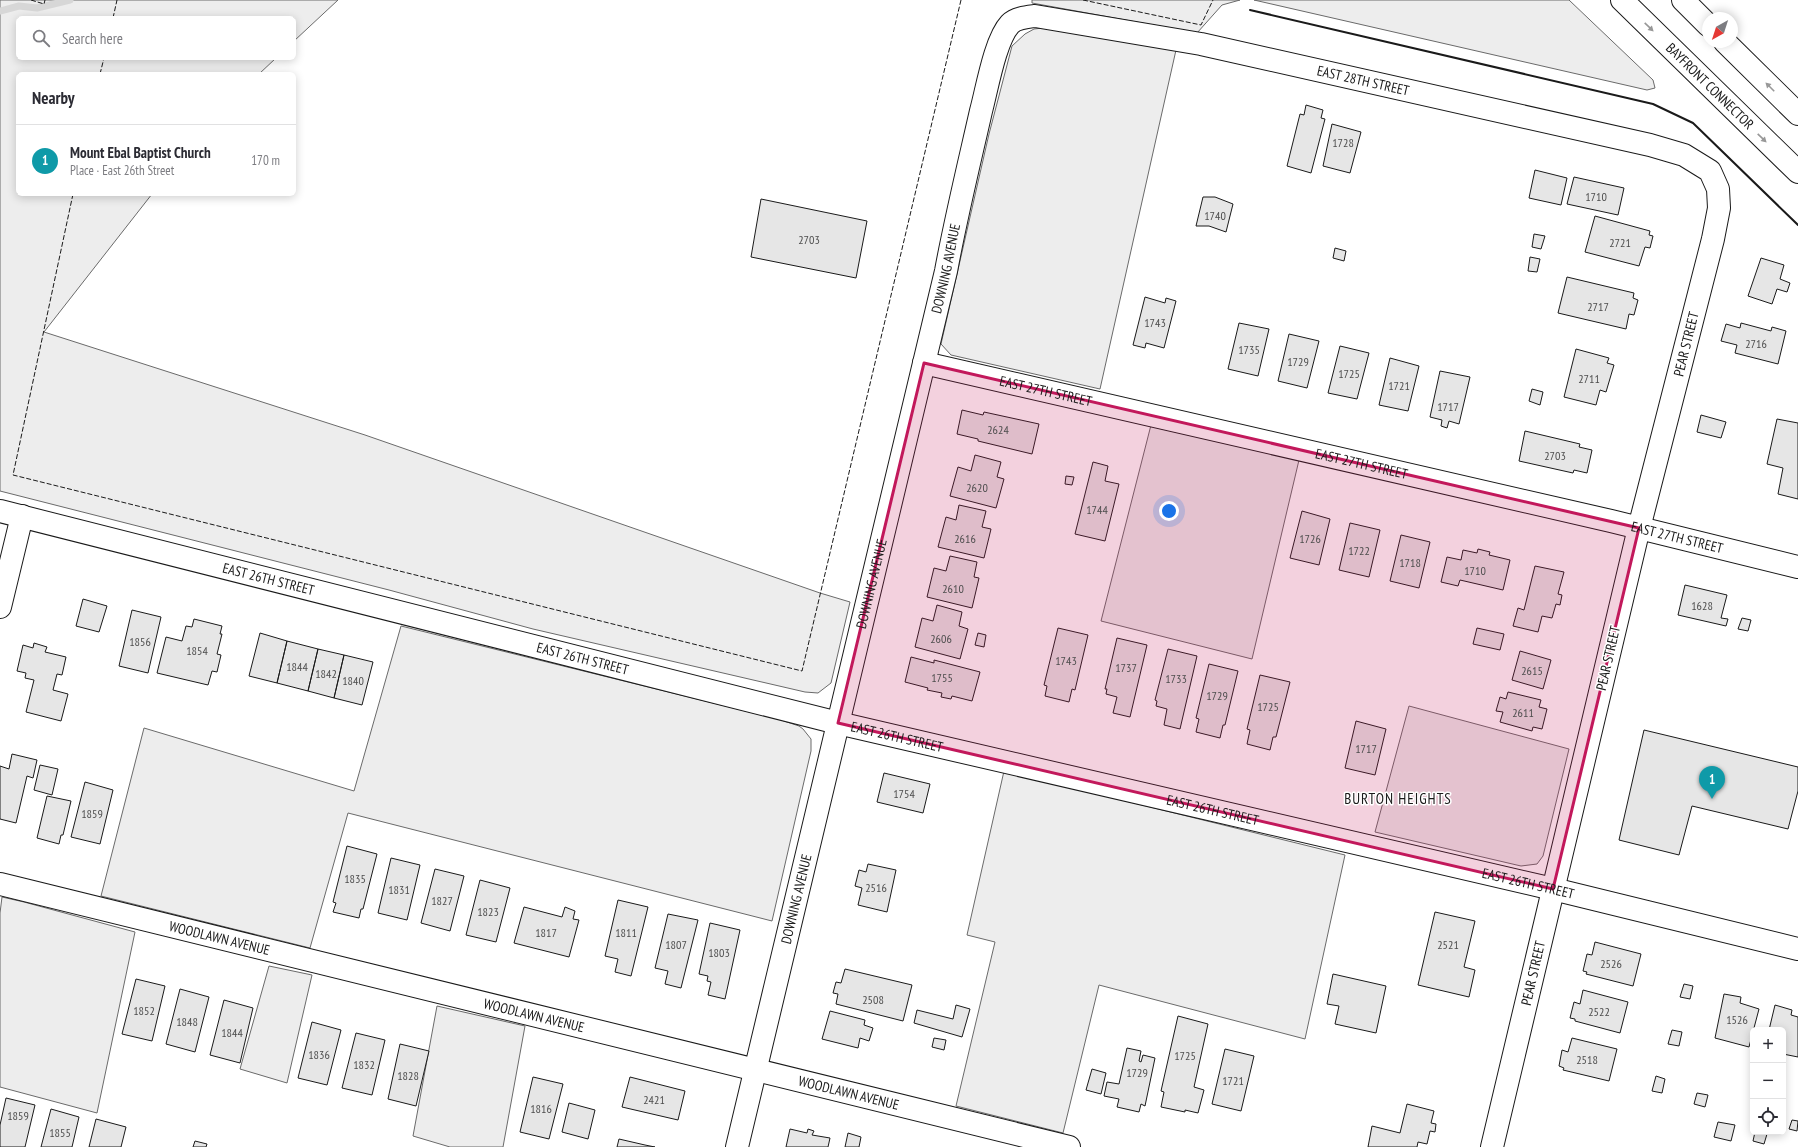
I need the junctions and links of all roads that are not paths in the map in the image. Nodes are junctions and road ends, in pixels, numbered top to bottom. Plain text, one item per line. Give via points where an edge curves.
1 (1622, 0) edge
2 (1683, 0) edge
3 (1702, 19) edge
4 (1010, 23) joint
5 (1731, 48) edge
6 (1798, 114) edge
7 (1710, 171) joint
8 (1798, 172) edge
9 (924, 363) junction
10 (0, 511) edge
11 (22, 516) junction
12 (1639, 528) junction
13 (1798, 567) edge
14 (0, 607) edge
15 (838, 722) junction
16 (0, 884) edge
17 (1553, 889) junction
18 (1798, 949) edge
19 (756, 1071) junction
20 (737, 1147) edge
21 (1069, 1147) edge
22 (1492, 1147) edge

1 -> 8 main road, BAYFRONT CONNECTOR
2 - 3 main road
4 - 7 main road, EAST 28TH STREET via 1035,16 1201,44 1650,145 1684,155
4 - 9 main road, DOWNING AVENUE via 990,72
6 -> 5 main road
7 - 12 main road, PEAR STREET via 1718,189 1719,208 1713,239
9 - 12 main road, EAST 27TH STREET
9 - 15 main road, DOWNING AVENUE
10 - 11 main road, EAST 26TH STREET
11 - 14 main road
11 - 15 main road, EAST 26TH STREET
12 - 13 main road, EAST 27TH STREET
12 - 17 main road, PEAR STREET
15 - 17 main road, EAST 26TH STREET
15 - 19 main road, DOWNING AVENUE
16 - 19 main road, WOODLAWN AVENUE
17 - 18 main road, EAST 26TH STREET
17 - 22 main road, PEAR STREET
19 - 20 main road, DOWNING AVENUE
19 - 21 main road, WOODLAWN AVENUE

